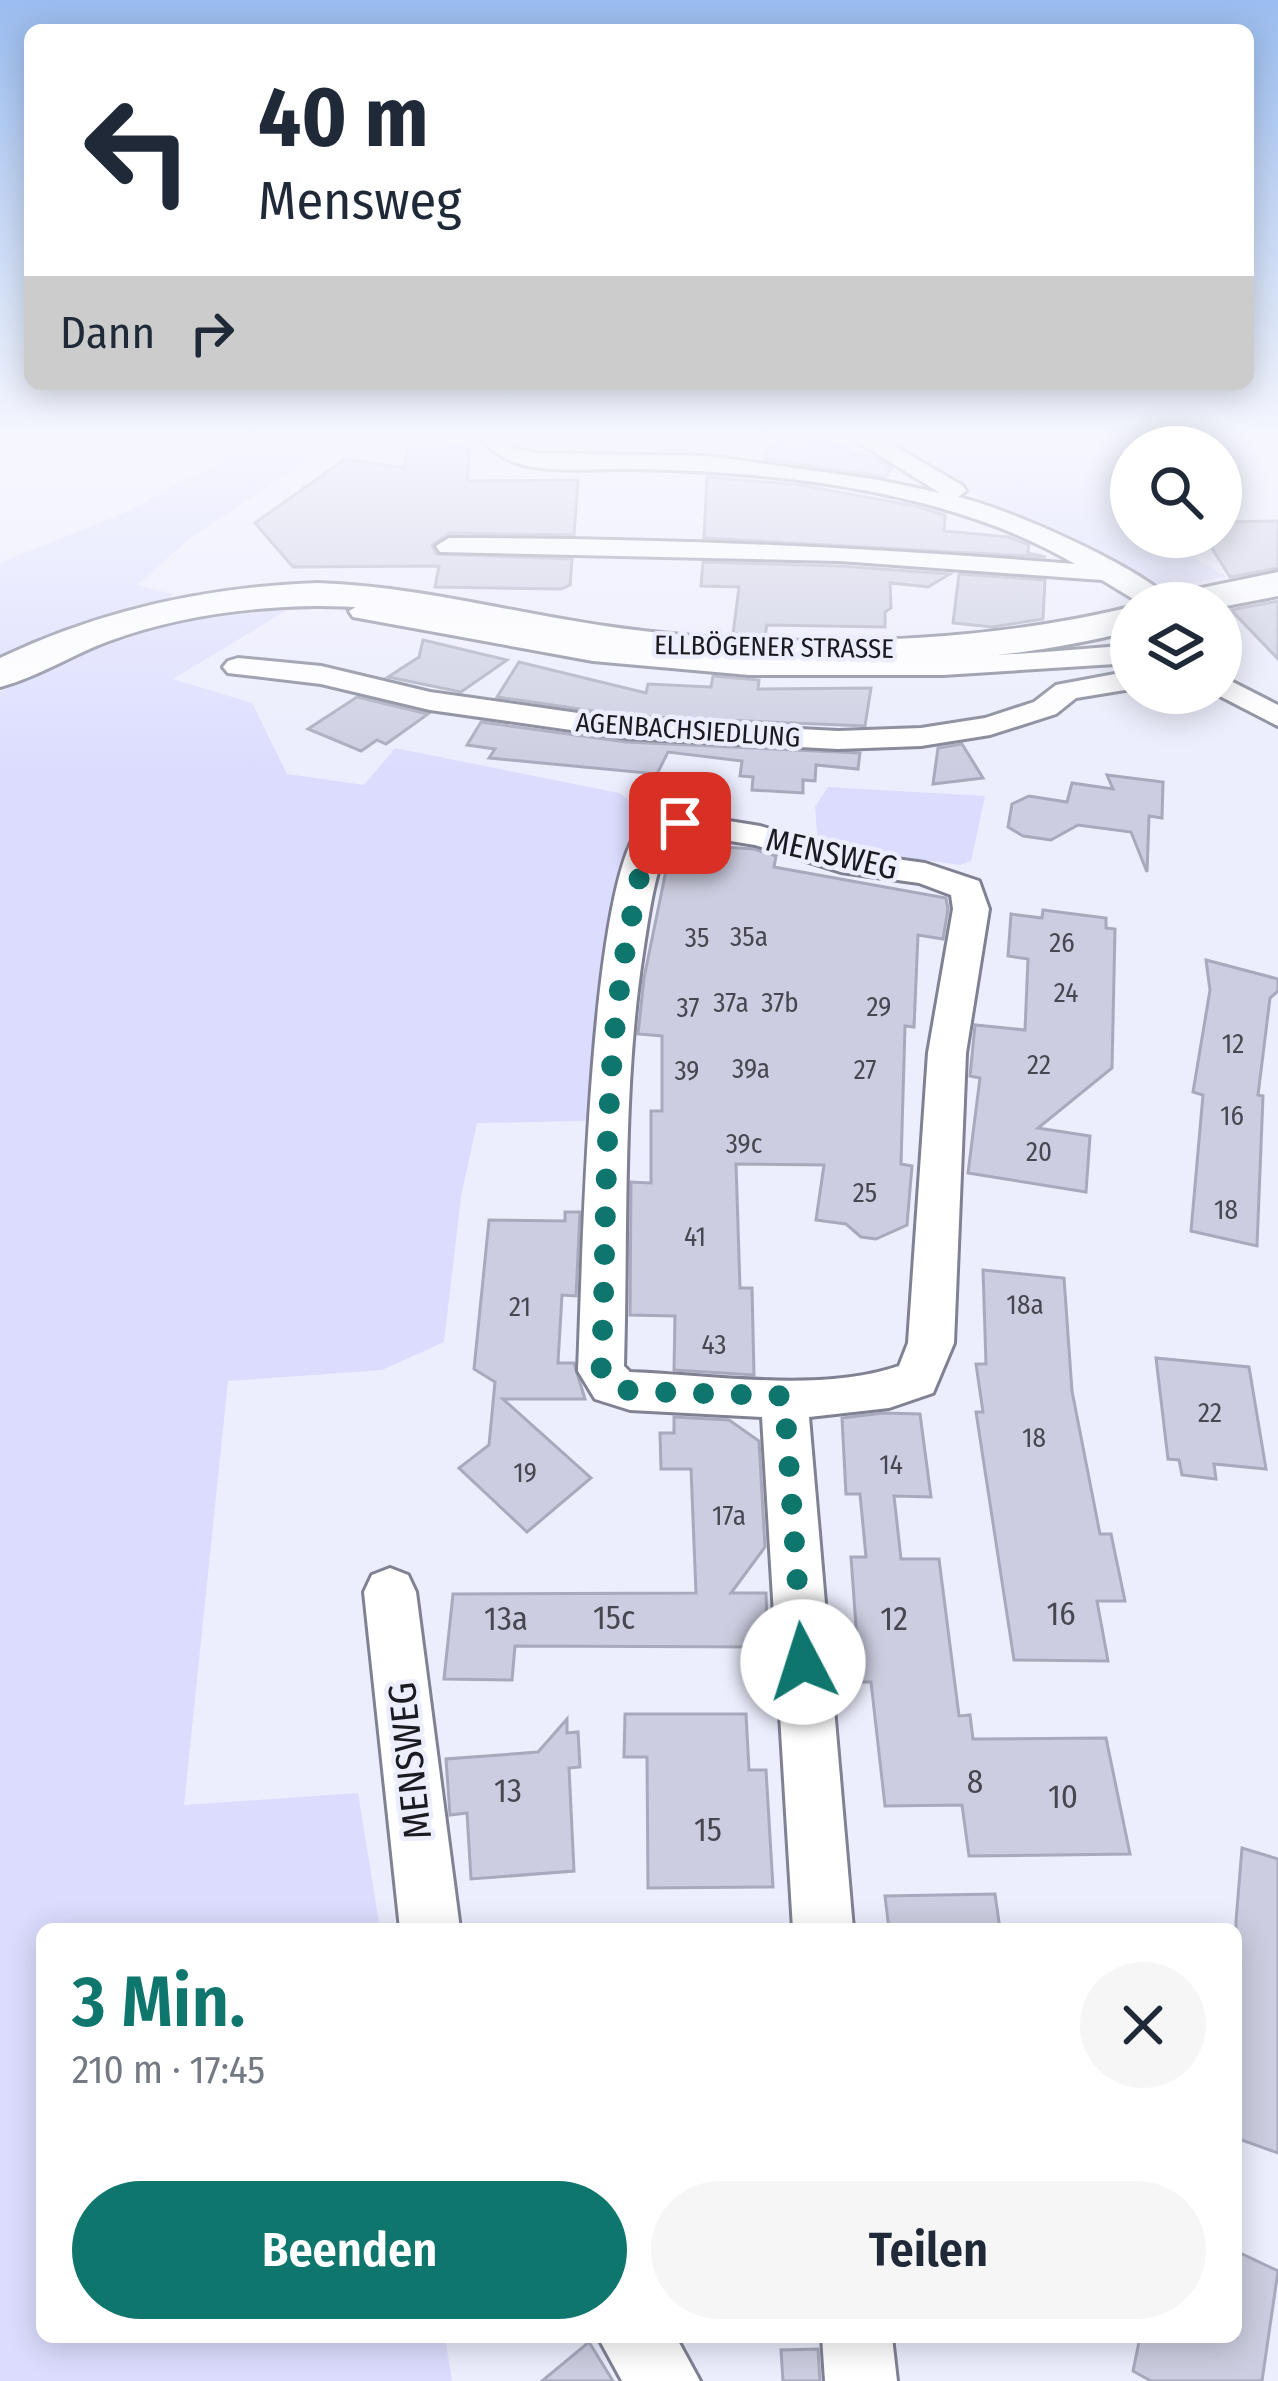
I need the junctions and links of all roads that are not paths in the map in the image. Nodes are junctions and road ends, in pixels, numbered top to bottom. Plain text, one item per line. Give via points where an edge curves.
1 (752, 549) edge
2 (1046, 549) edge
3 (1278, 584) edge
4 (1110, 588) edge
5 (1110, 588) edge
6 (1242, 591) edge
7 (1110, 609) edge
8 (363, 610) dead end
9 (1110, 655) edge
10 (238, 667) dead end
11 (0, 674) edge
12 (1110, 684) edge
13 (1242, 697) edge
14 (1278, 717) edge
15 (784, 1396) junction
16 (390, 1592) dead end
17 (429, 1923) edge
18 (823, 1923) edge
19 (637, 2343) edge
20 (858, 2343) edge
21 (664, 2381) edge
22 (861, 2381) edge

1 - 5 street via 1083,571
2 - 4 street
3 - 6 main road
7 - 11 main road, ELLBÖGENER STRASSE via 1051,638 976,648 742,650 616,640 402,600 280,598 141,618
8 - 9 street via 696,664 928,666
10 - 12 street, AGENBACHSIEDLUNG via 627,729 856,740 990,725 1036,712 1066,691
13 - 14 street
15 - 15 street, MENSWEG via 630,1391 601,1371 609,1089 623,959 644,853 656,832 680,823 760,836 841,862 925,873 967,889 971,909 947,1053 931,1343 916,1379 891,1392
15 - 18 street
16 - 17 street, MENSWEG
19 - 21 street
20 - 22 street

